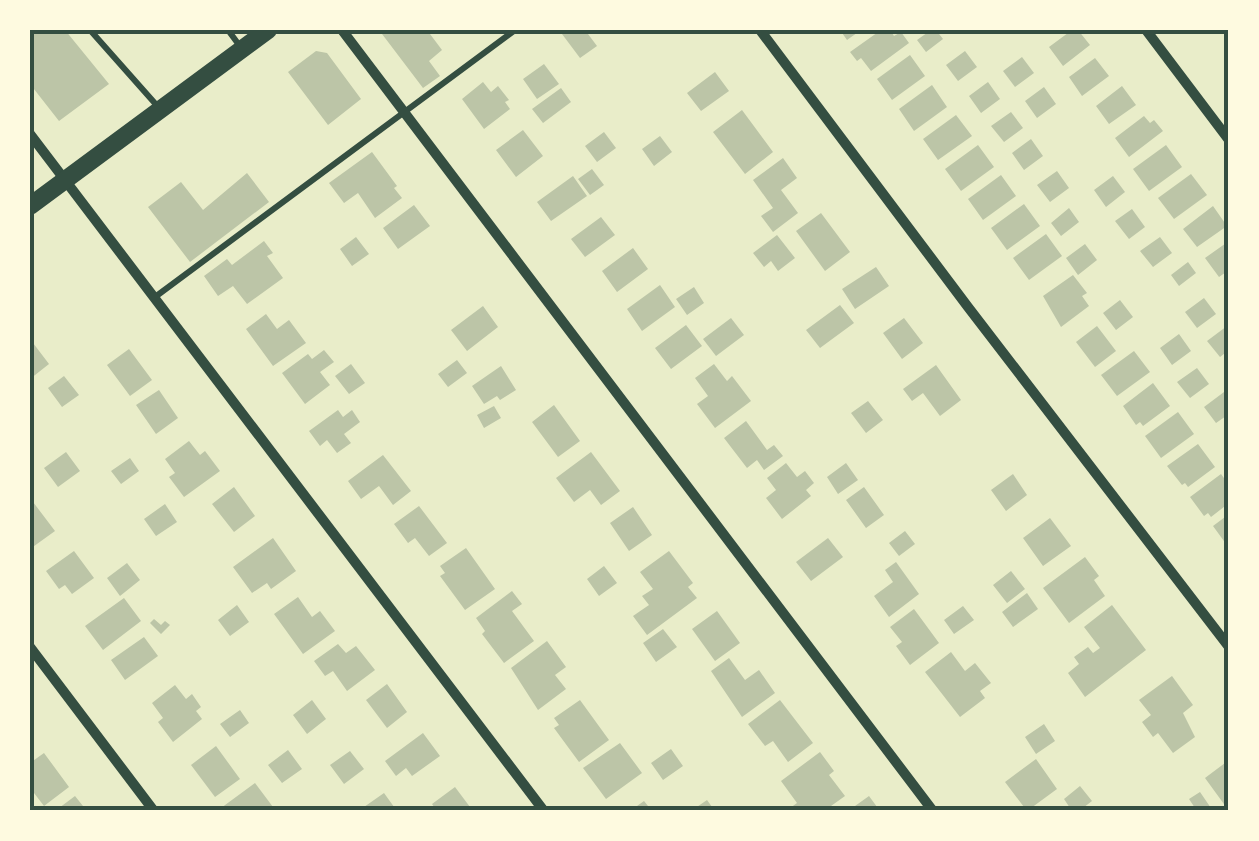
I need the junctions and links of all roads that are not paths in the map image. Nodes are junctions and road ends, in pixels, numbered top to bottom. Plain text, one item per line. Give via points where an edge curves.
1 (90, 30) edge
2 (228, 30) edge
3 (268, 30) edge
4 (342, 30) edge
5 (515, 30) edge
6 (760, 30) edge
7 (1146, 30) edge
8 (242, 49) junction
9 (161, 110) junction
10 (404, 112) junction
11 (30, 134) edge
12 (1229, 140) edge
13 (65, 180) junction
14 (30, 206) edge
15 (155, 297) junction
16 (30, 647) edge
17 (1229, 647) edge
18 (154, 811) edge
19 (544, 811) edge
20 (933, 811) edge

1 - 9 lane
2 - 8 lane
3 - 8 main road
4 - 10 street
5 - 10 lane
6 - 17 street
7 - 12 street
8 - 9 main road
9 - 13 main road
10 - 15 lane
10 - 20 street
11 - 13 street
13 - 14 main road
13 - 15 street
15 - 19 street
16 - 18 street

